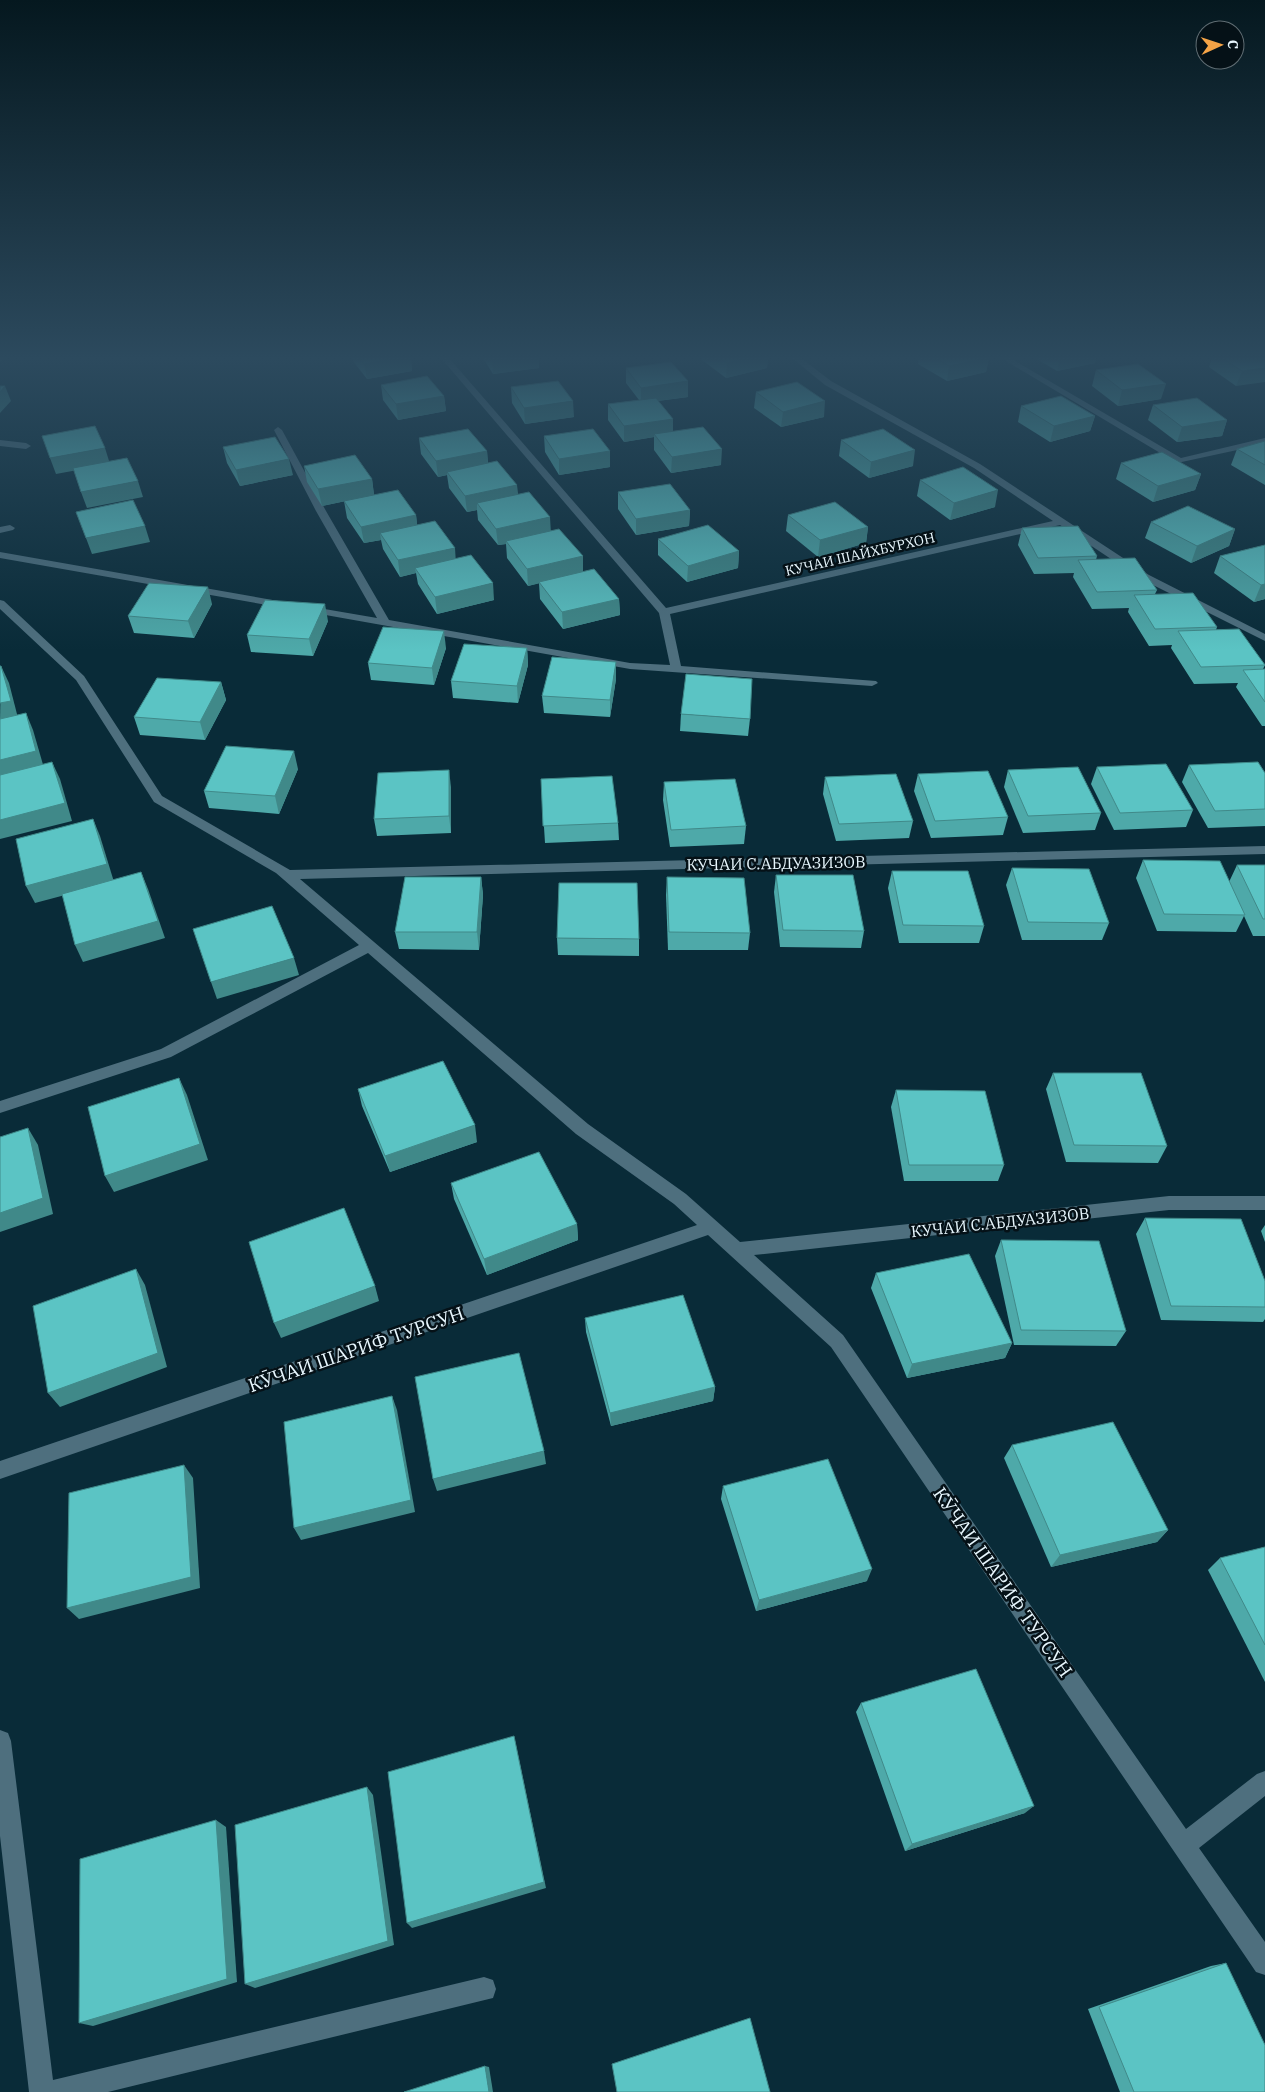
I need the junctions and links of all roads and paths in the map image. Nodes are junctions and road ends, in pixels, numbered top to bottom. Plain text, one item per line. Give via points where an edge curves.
1 (291, 456) edge
2 (529, 456) edge
3 (958, 456) edge
4 (1171, 456) edge
5 (1203, 456) edge
6 (1061, 522) junction
7 (0, 555) edge
8 (0, 603) edge
9 (664, 612) junction
10 (386, 623) junction
11 (1265, 638) edge
12 (676, 669) junction
13 (872, 683) dead end
14 (1265, 850) edge
15 (287, 875) junction
16 (369, 946) junction
17 (0, 1106) edge
18 (1265, 1203) edge
19 (711, 1227) junction
20 (736, 1250) junction
21 (0, 1470) edge
22 (0, 1741) edge
23 (1265, 1782) edge
24 (1184, 1845) junction
25 (1265, 1963) edge
26 (484, 1989) dead end
27 (42, 2092) edge
28 (56, 2092) edge

1 - 10 street
2 - 9 street
3 - 6 street
4 - 5 street via 1180,461
6 - 9 street, КУЧАИ ШАЙХБУРХОН
6 - 11 street via 1145,577
7 - 10 street
8 - 15 street, КӮЧАИ ШАРИФ ТУРСУН via 80,678 158,799
9 - 12 street
10 - 12 street via 630,666
12 - 13 street
14 - 15 street, КУЧАИ С.АБДУАЗИЗОВ
15 - 16 street, КӮЧАИ ШАРИФ ТУРСУН
16 - 17 street via 166,1053
16 - 19 street, КӮЧАИ ШАРИФ ТУРСУН via 582,1129 680,1198
18 - 20 street, КУЧАИ С.АБДУАЗИЗОВ via 1168,1204
19 - 20 street, КӮЧАИ ШАРИФ ТУРСУН
19 - 21 street, КӮЧАИ ШАРИФ ТУРСУН
20 - 24 street, КӮЧАИ ШАРИФ ТУРСУН via 837,1341
22 - 27 street
23 - 24 street
24 - 25 street, КӮЧАИ ШАРИФ ТУРСУН
26 - 28 street

